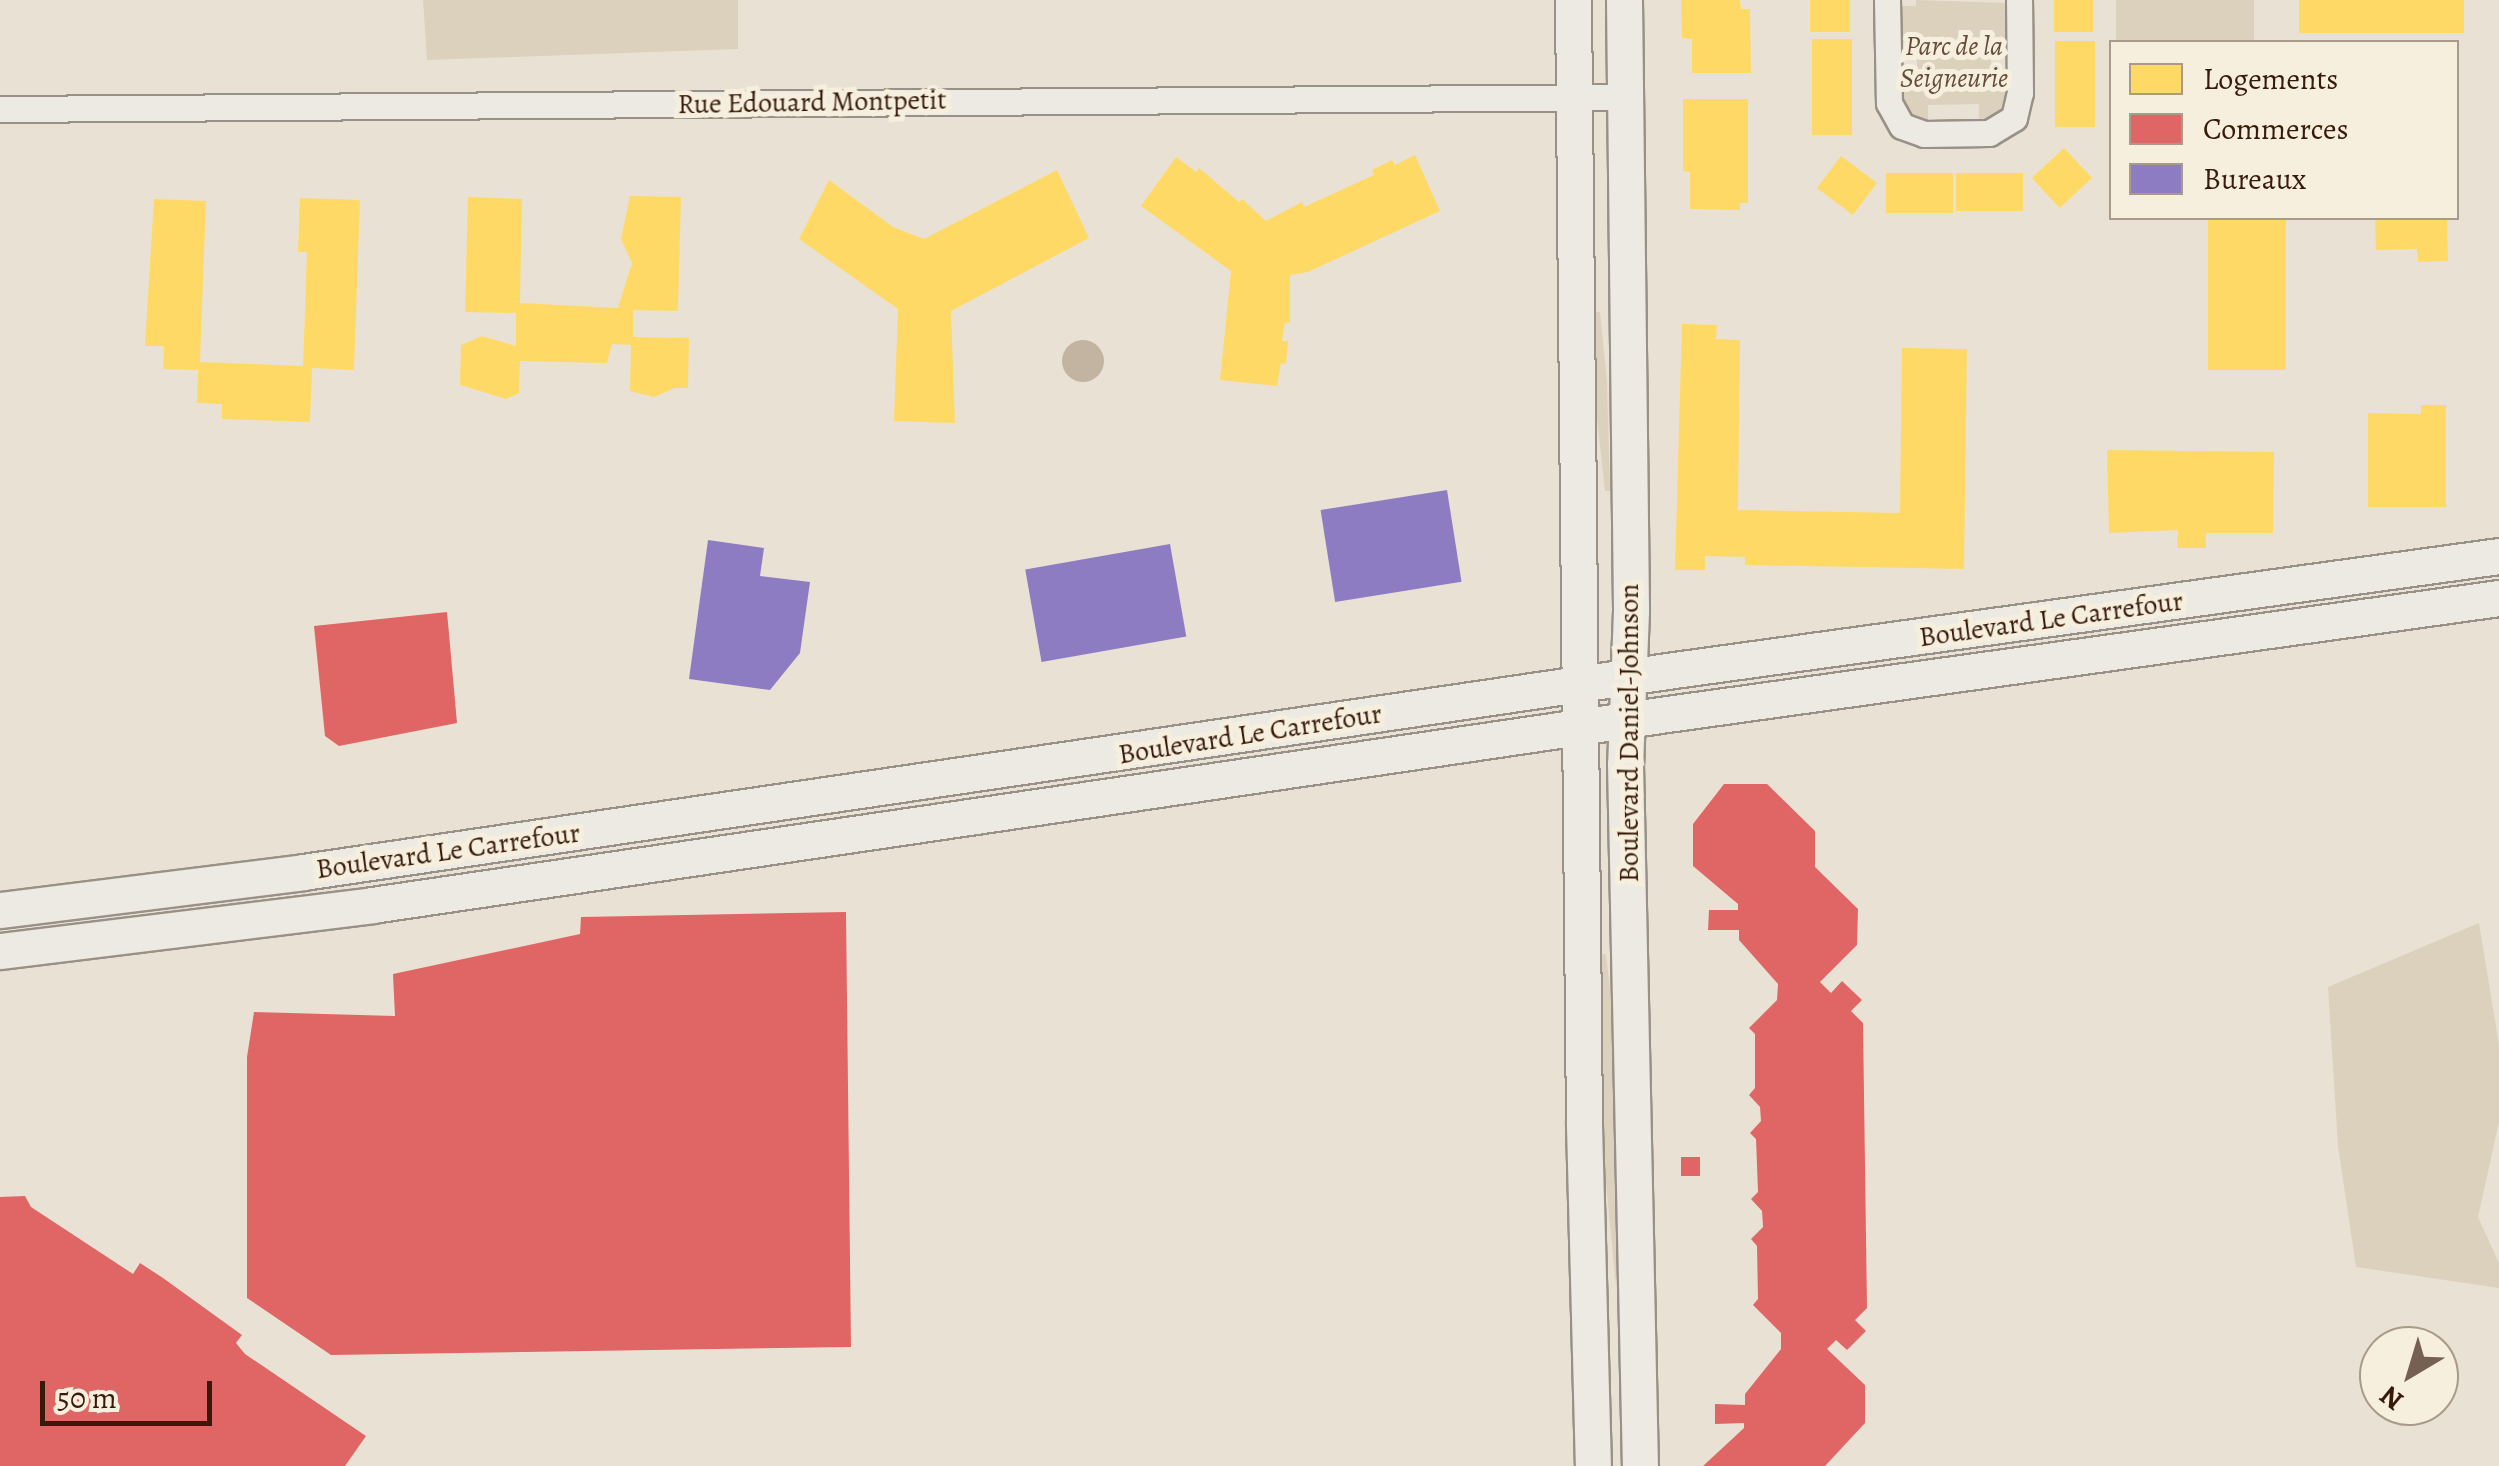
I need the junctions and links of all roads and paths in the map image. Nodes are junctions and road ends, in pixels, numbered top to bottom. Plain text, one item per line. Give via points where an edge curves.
1 (1573, 0) edge
2 (1624, 0) edge
3 (1887, 0) edge
4 (2019, 0) edge
5 (1625, 96) junction
6 (1573, 97) junction
7 (0, 109) edge
8 (2499, 556) edge
9 (2499, 598) edge
10 (1629, 677) junction
11 (1578, 686) junction
12 (1626, 721) junction
13 (1579, 730) junction
14 (0, 910) edge
15 (0, 952) edge
16 (1593, 1466) edge
17 (1640, 1466) edge

1 - 6 street, Boulevard Daniel-Johnson
2 - 5 street, Boulevard Daniel-Johnson
3 - 4 street via 1889,103 1902,126 1924,134 1989,132 2014,118
5 - 6 street, Rue Edouard Montpetit
5 - 10 street, Boulevard Daniel-Johnson
6 - 7 street, Rue Edouard Montpetit
6 - 11 street, Boulevard Daniel-Johnson
8 - 10 street, Boulevard Le Carrefour
9 - 12 street, Boulevard Le Carrefour
10 - 11 street, Boulevard Le Carrefour
10 - 12 street, Boulevard Daniel-Johnson
11 - 13 street, Boulevard Daniel-Johnson
11 - 14 street, Boulevard Le Carrefour
12 - 13 street, Boulevard Le Carrefour
12 - 17 street, Boulevard Daniel-Johnson
13 - 15 street, Boulevard Le Carrefour
13 - 16 street, Boulevard Daniel-Johnson

